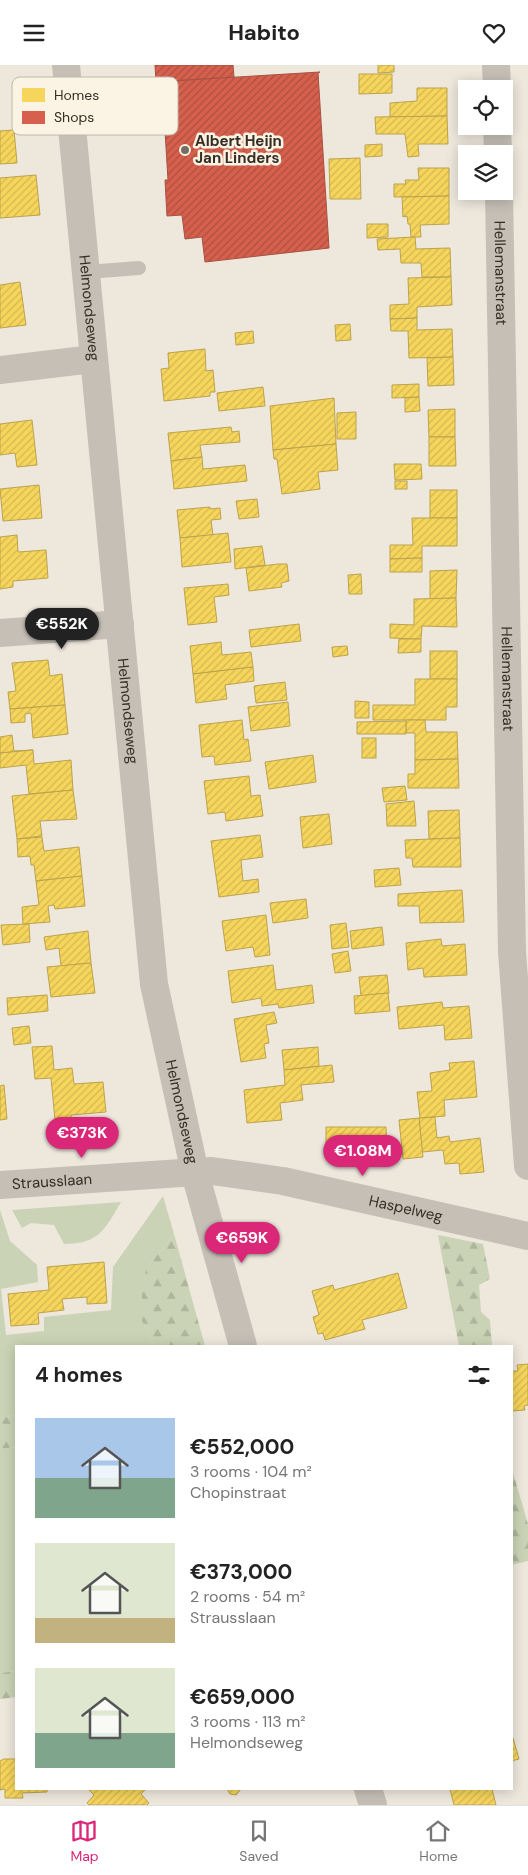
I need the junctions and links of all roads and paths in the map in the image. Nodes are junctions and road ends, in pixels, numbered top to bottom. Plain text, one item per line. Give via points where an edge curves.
1 (496, 65) edge
2 (497, 80) edge
3 (73, 135) edge
4 (498, 200) edge
5 (139, 268) dead end
6 (86, 272) junction
7 (93, 359) junction
8 (0, 370) edge
9 (120, 624) junction
10 (0, 633) edge
11 (528, 1166) edge
12 (195, 1173) junction
13 (0, 1185) edge
14 (528, 1235) edge
15 (243, 1345) edge
16 (368, 1790) edge
17 (373, 1805) edge

1 - 2 street
3 - 6 street, Helmondseweg
4 - 11 street, Hellemanstraat via 512,952
5 - 6 lane
6 - 7 street, Helmondseweg
7 - 8 street
7 - 9 street, Helmondseweg
9 - 10 street
9 - 12 street, Helmondseweg via 154,984
12 - 13 street, Strausslaan
12 - 14 street, Haspelweg via 212,1171 283,1181
12 - 15 street, Helmondseweg
16 - 17 street

